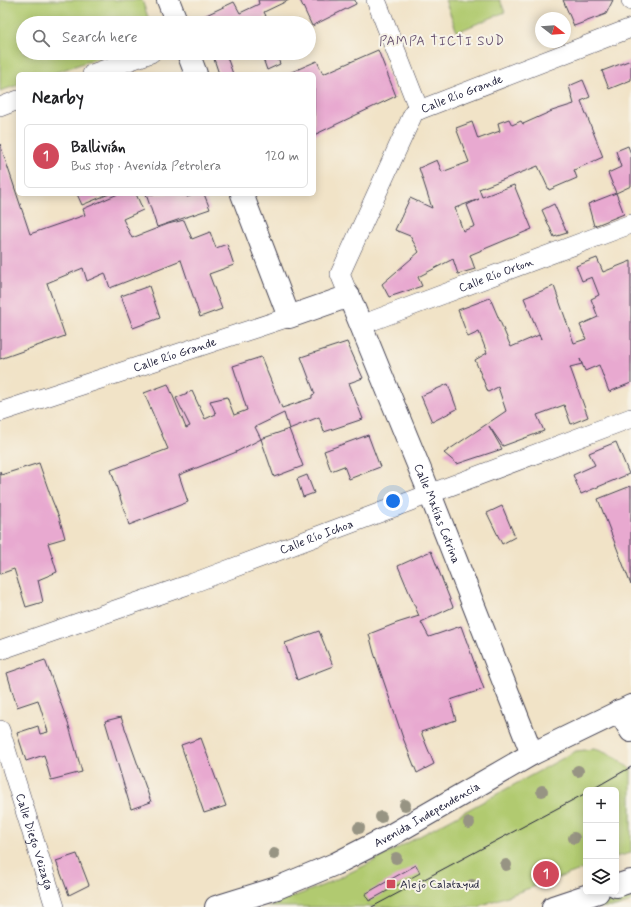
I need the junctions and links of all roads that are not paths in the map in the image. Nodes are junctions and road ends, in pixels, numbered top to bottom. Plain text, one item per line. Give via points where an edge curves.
1 (168, 0) edge
2 (376, 0) edge
3 (174, 16) edge
4 (631, 28) edge
5 (131, 60) edge
6 (191, 60) edge
7 (98, 72) edge
8 (195, 72) edge
9 (16, 101) edge
10 (0, 107) edge
11 (419, 110) junction
12 (243, 196) edge
13 (631, 224) edge
14 (340, 274) joint
15 (349, 296) junction
16 (289, 317) junction
17 (361, 325) junction
18 (0, 412) edge
19 (631, 418) edge
20 (430, 494) junction
21 (0, 650) edge
22 (625, 708) edge
23 (0, 730) edge
24 (631, 730) edge
25 (532, 754) junction
26 (631, 881) edge
27 (619, 885) edge
28 (589, 895) edge
29 (55, 907) edge
30 (216, 907) edge
31 (553, 907) edge

1 - 3 main road
2 - 11 street
4 - 11 street, Calle Río Grande
5 - 7 street
6 - 8 main road
9 - 10 street
11 - 14 street, Calle Río Grande via 414,112
12 - 16 main road
13 - 17 street, Calle Río Orton
14 - 15 street, Calle Matías Cotrina
15 - 16 main road, Calle Río Grande
15 - 17 main road, Calle Matías Cotrina
16 - 18 street, Calle Río Grande
17 - 20 main road, Calle Matías Cotrina
19 - 20 street, Calle Río Ichoa
20 - 21 street, Calle Río Ichoa via 193,583
20 - 25 main road, Calle Matías Cotrina
22 - 24 main road
22 - 25 main road, Avenida Independencia
23 - 29 street, Calle Diego Veizaga
25 - 30 main road, Avenida Independencia via 388,838 335,864 277,888
26 - 27 main road
28 - 31 main road

